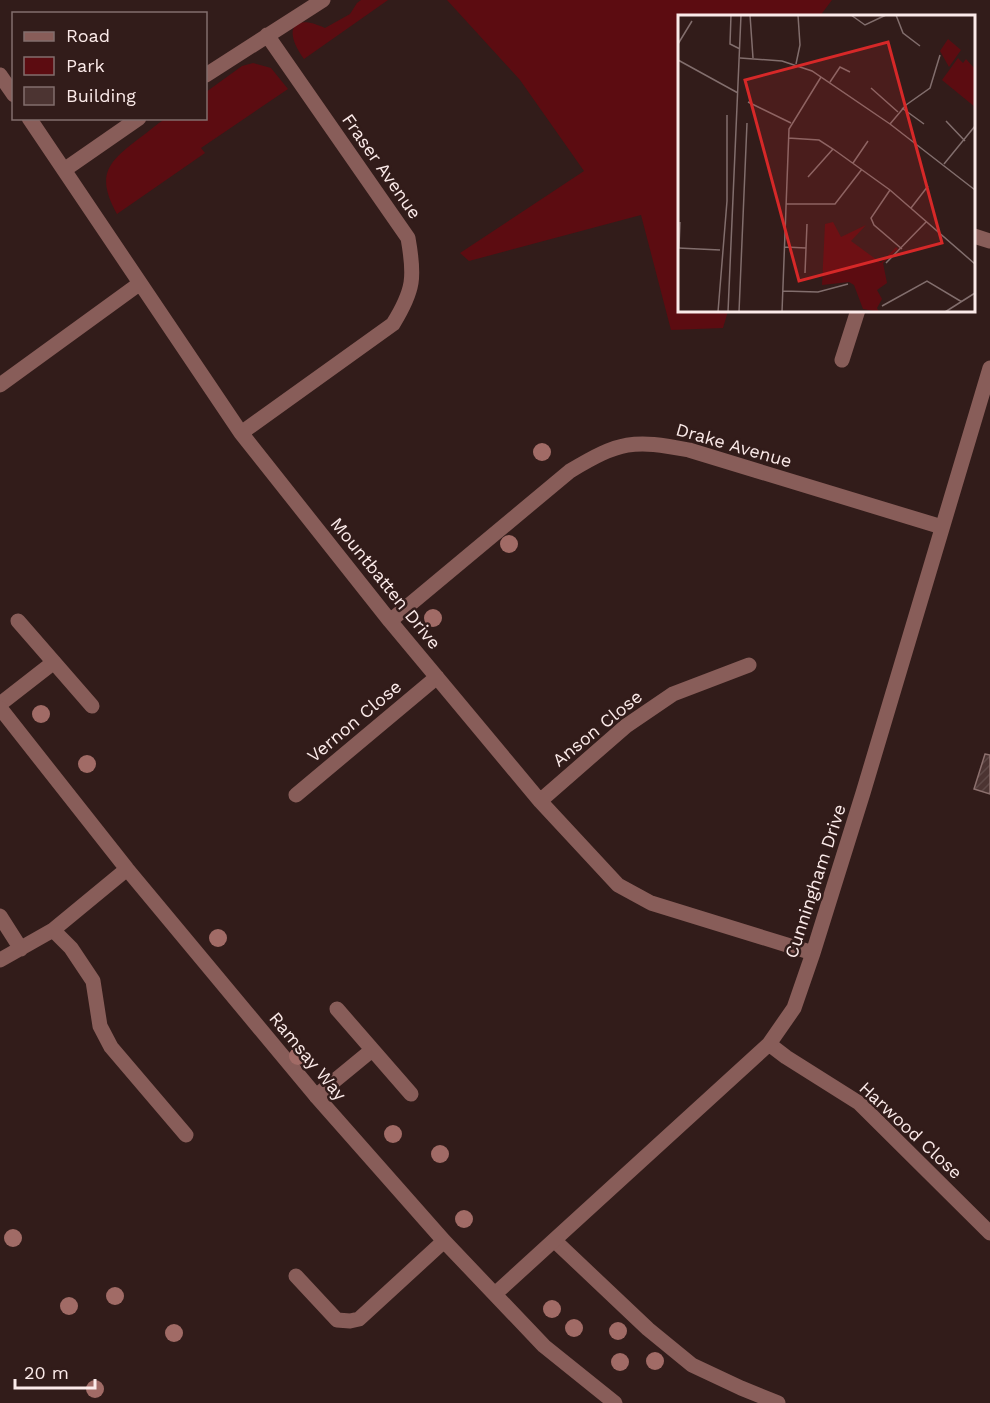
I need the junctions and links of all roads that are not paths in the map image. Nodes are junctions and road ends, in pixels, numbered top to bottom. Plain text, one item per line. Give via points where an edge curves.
1 (324, 0) edge
2 (267, 35) junction
3 (207, 74) edge
4 (0, 75) edge
5 (12, 92) edge
6 (30, 120) edge
7 (136, 120) edge
8 (64, 170) junction
9 (975, 236) edge
10 (990, 241) edge
11 (139, 284) junction
12 (857, 312) edge
13 (842, 360) dead end
14 (990, 368) edge
15 (0, 385) edge
16 (241, 433) junction
17 (942, 527) junction
18 (18, 621) dead end
19 (390, 621) junction
20 (54, 662) junction
21 (749, 665) dead end
22 (437, 677) junction
23 (0, 706) edge
24 (92, 706) dead end
25 (296, 795) dead end
26 (540, 801) junction
27 (127, 869) junction
28 (0, 916) edge
29 (53, 930) junction
30 (21, 949) junction
31 (813, 953) junction
32 (0, 960) edge
33 (337, 1009) dead end
34 (769, 1044) junction
35 (372, 1050) junction
36 (411, 1094) dead end
37 (316, 1096) junction
38 (186, 1135) dead end
39 (990, 1233) edge
40 (444, 1241) junction
41 (555, 1241) junction
42 (296, 1276) dead end
43 (495, 1294) junction
44 (615, 1403) edge
45 (778, 1403) edge

1 - 2 street
2 - 3 street
2 - 16 street, Fraser Avenue via 408,238 412,287 393,324
4 - 5 street
6 - 8 street, Mountbatten Drive
7 - 8 street
8 - 11 street, Mountbatten Drive
9 - 10 street
11 - 15 street
11 - 16 street, Mountbatten Drive
12 - 13 street
14 - 17 street, Cunningham Drive
16 - 19 street, Mountbatten Drive
17 - 19 street, Drake Avenue via 689,450 651,442 624,444 599,453 570,471
17 - 31 street, Cunningham Drive
18 - 20 street
19 - 22 street, Mountbatten Drive
20 - 23 street
20 - 24 street
21 - 26 street, Anson Close via 673,694 626,726
22 - 25 street, Vernon Close
22 - 26 street, Mountbatten Drive
23 - 27 street, Ramsay Way
26 - 31 street, Mountbatten Drive via 618,885 651,903
27 - 29 street
27 - 37 street, Ramsay Way
28 - 30 street
29 - 30 street
29 - 38 street via 71,948 93,981 100,1026 111,1047
30 - 32 street
31 - 34 street, Cunningham Drive via 794,1008
33 - 35 street
34 - 39 street, Harwood Close via 859,1103
34 - 41 street, Cunningham Drive
35 - 36 street
35 - 37 street
37 - 40 street, Ramsay Way
40 - 42 street via 359,1319 337,1320
40 - 43 street, Ramsay Way
41 - 43 street, Cunningham Drive
41 - 45 street via 692,1365
43 - 44 street, Ramsay Way via 544,1346

